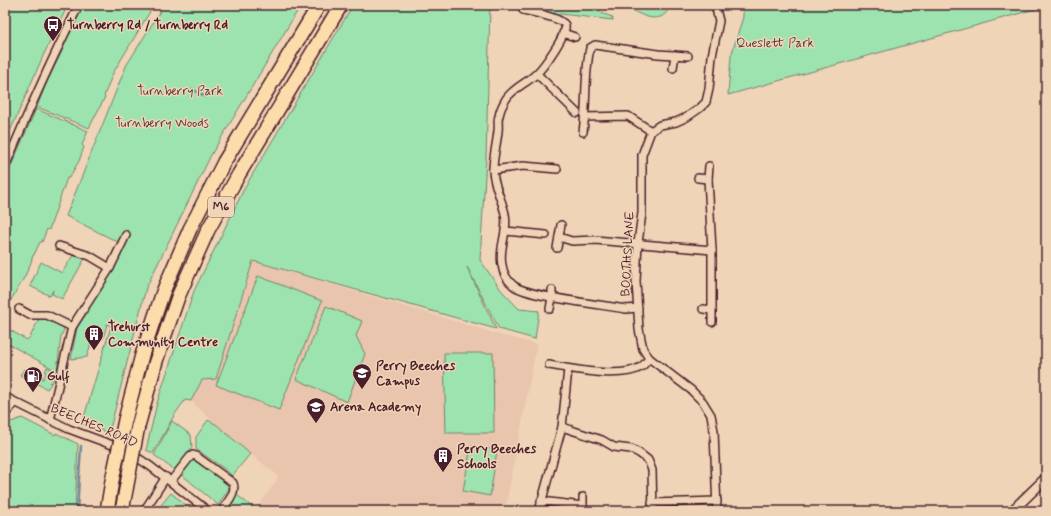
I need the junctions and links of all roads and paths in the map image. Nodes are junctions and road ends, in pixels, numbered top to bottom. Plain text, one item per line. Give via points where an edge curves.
1 (79, 5) edge
2 (319, 5) edge
3 (341, 5) edge
4 (715, 5) edge
5 (523, 10) dead end
6 (563, 33) junction
7 (575, 37) dead end
8 (675, 55) junction
9 (688, 56) dead end
10 (673, 68) dead end
11 (537, 74) junction
12 (577, 113) dead end
13 (585, 117) junction
14 (651, 131) junction
15 (583, 132) dead end
16 (709, 166) dead end
17 (5, 167) edge
18 (493, 170) junction
19 (557, 170) dead end
20 (698, 178) dead end
21 (708, 179) junction
22 (562, 225) dead end
23 (506, 231) junction
24 (126, 235) dead end
25 (546, 235) dead end
26 (559, 236) junction
27 (638, 243) junction
28 (59, 246) dead end
29 (557, 248) dead end
30 (712, 250) junction
31 (110, 268) junction
32 (552, 294) junction
33 (638, 308) junction
34 (550, 309) dead end
35 (703, 309) dead end
36 (19, 310) dead end
37 (712, 310) junction
38 (712, 322) dead end
39 (72, 327) junction
40 (649, 358) junction
41 (549, 365) dead end
42 (568, 369) junction
43 (5, 397) edge
44 (15, 403) junction
45 (5, 414) edge
46 (50, 420) junction
47 (562, 427) junction
48 (1046, 478) edge
49 (169, 479) junction
50 (583, 497) dead end
51 (541, 501) junction
52 (717, 501) junction
53 (652, 503) junction
54 (582, 508) edge
55 (108, 511) edge
56 (122, 511) edge
57 (144, 511) edge
58 (208, 511) edge
59 (222, 511) edge
60 (539, 511) edge
61 (653, 511) edge
62 (717, 511) edge
63 (1012, 511) edge

1 - 17 street
2 - 55 highway, M6, bridge via 224,162 190,230 164,292 142,355 125,420
3 - 56 highway, M6, bridge via 239,174 208,230 178,297 156,361 138,426
4 - 14 street via 719,21 706,102 687,117 660,125
5 - 6 street via 560,20 565,24
6 - 7 street
6 - 11 street
8 - 9 street
8 - 10 street
8 - 13 street via 595,45 590,48 586,70
11 - 12 street
11 - 18 street via 511,92 506,99 498,117
13 - 14 street via 628,116
13 - 15 street
14 - 27 street, BOOTHS LANE via 642,155 642,213
16 - 21 street
18 - 19 street via 523,166
18 - 23 street via 505,215
20 - 21 street
21 - 30 street
22 - 26 street
23 - 25 street
23 - 32 street via 501,263 504,274 514,286 523,291
24 - 31 street
26 - 27 street via 572,241
26 - 29 street
27 - 30 street
27 - 33 street, BOOTHS LANE
28 - 31 street via 90,256
30 - 37 street
31 - 39 street
32 - 33 street via 626,309
32 - 34 street
33 - 40 street, BOOTHS LANE via 640,336
35 - 37 street
36 - 39 street via 30,315 47,315
37 - 38 street
39 - 46 street
40 - 42 street via 641,367 617,374
40 - 52 street via 692,390 711,414
41 - 42 street
42 - 47 street
43 - 44 street, BEECHES ROAD
44 - 45 street
44 - 46 street, BEECHES ROAD
46 - 49 street, BEECHES ROAD via 69,430 126,450
47 - 51 street
47 - 53 street via 602,440 614,447 631,449 648,460 652,470
48 - 63 street
49 - 57 street
49 - 58 street, BEECHES ROAD
49 - 59 street via 190,457 196,456 233,483 234,492
50 - 54 street
51 - 54 street
51 - 60 street
52 - 53 street
52 - 62 street
53 - 61 street

